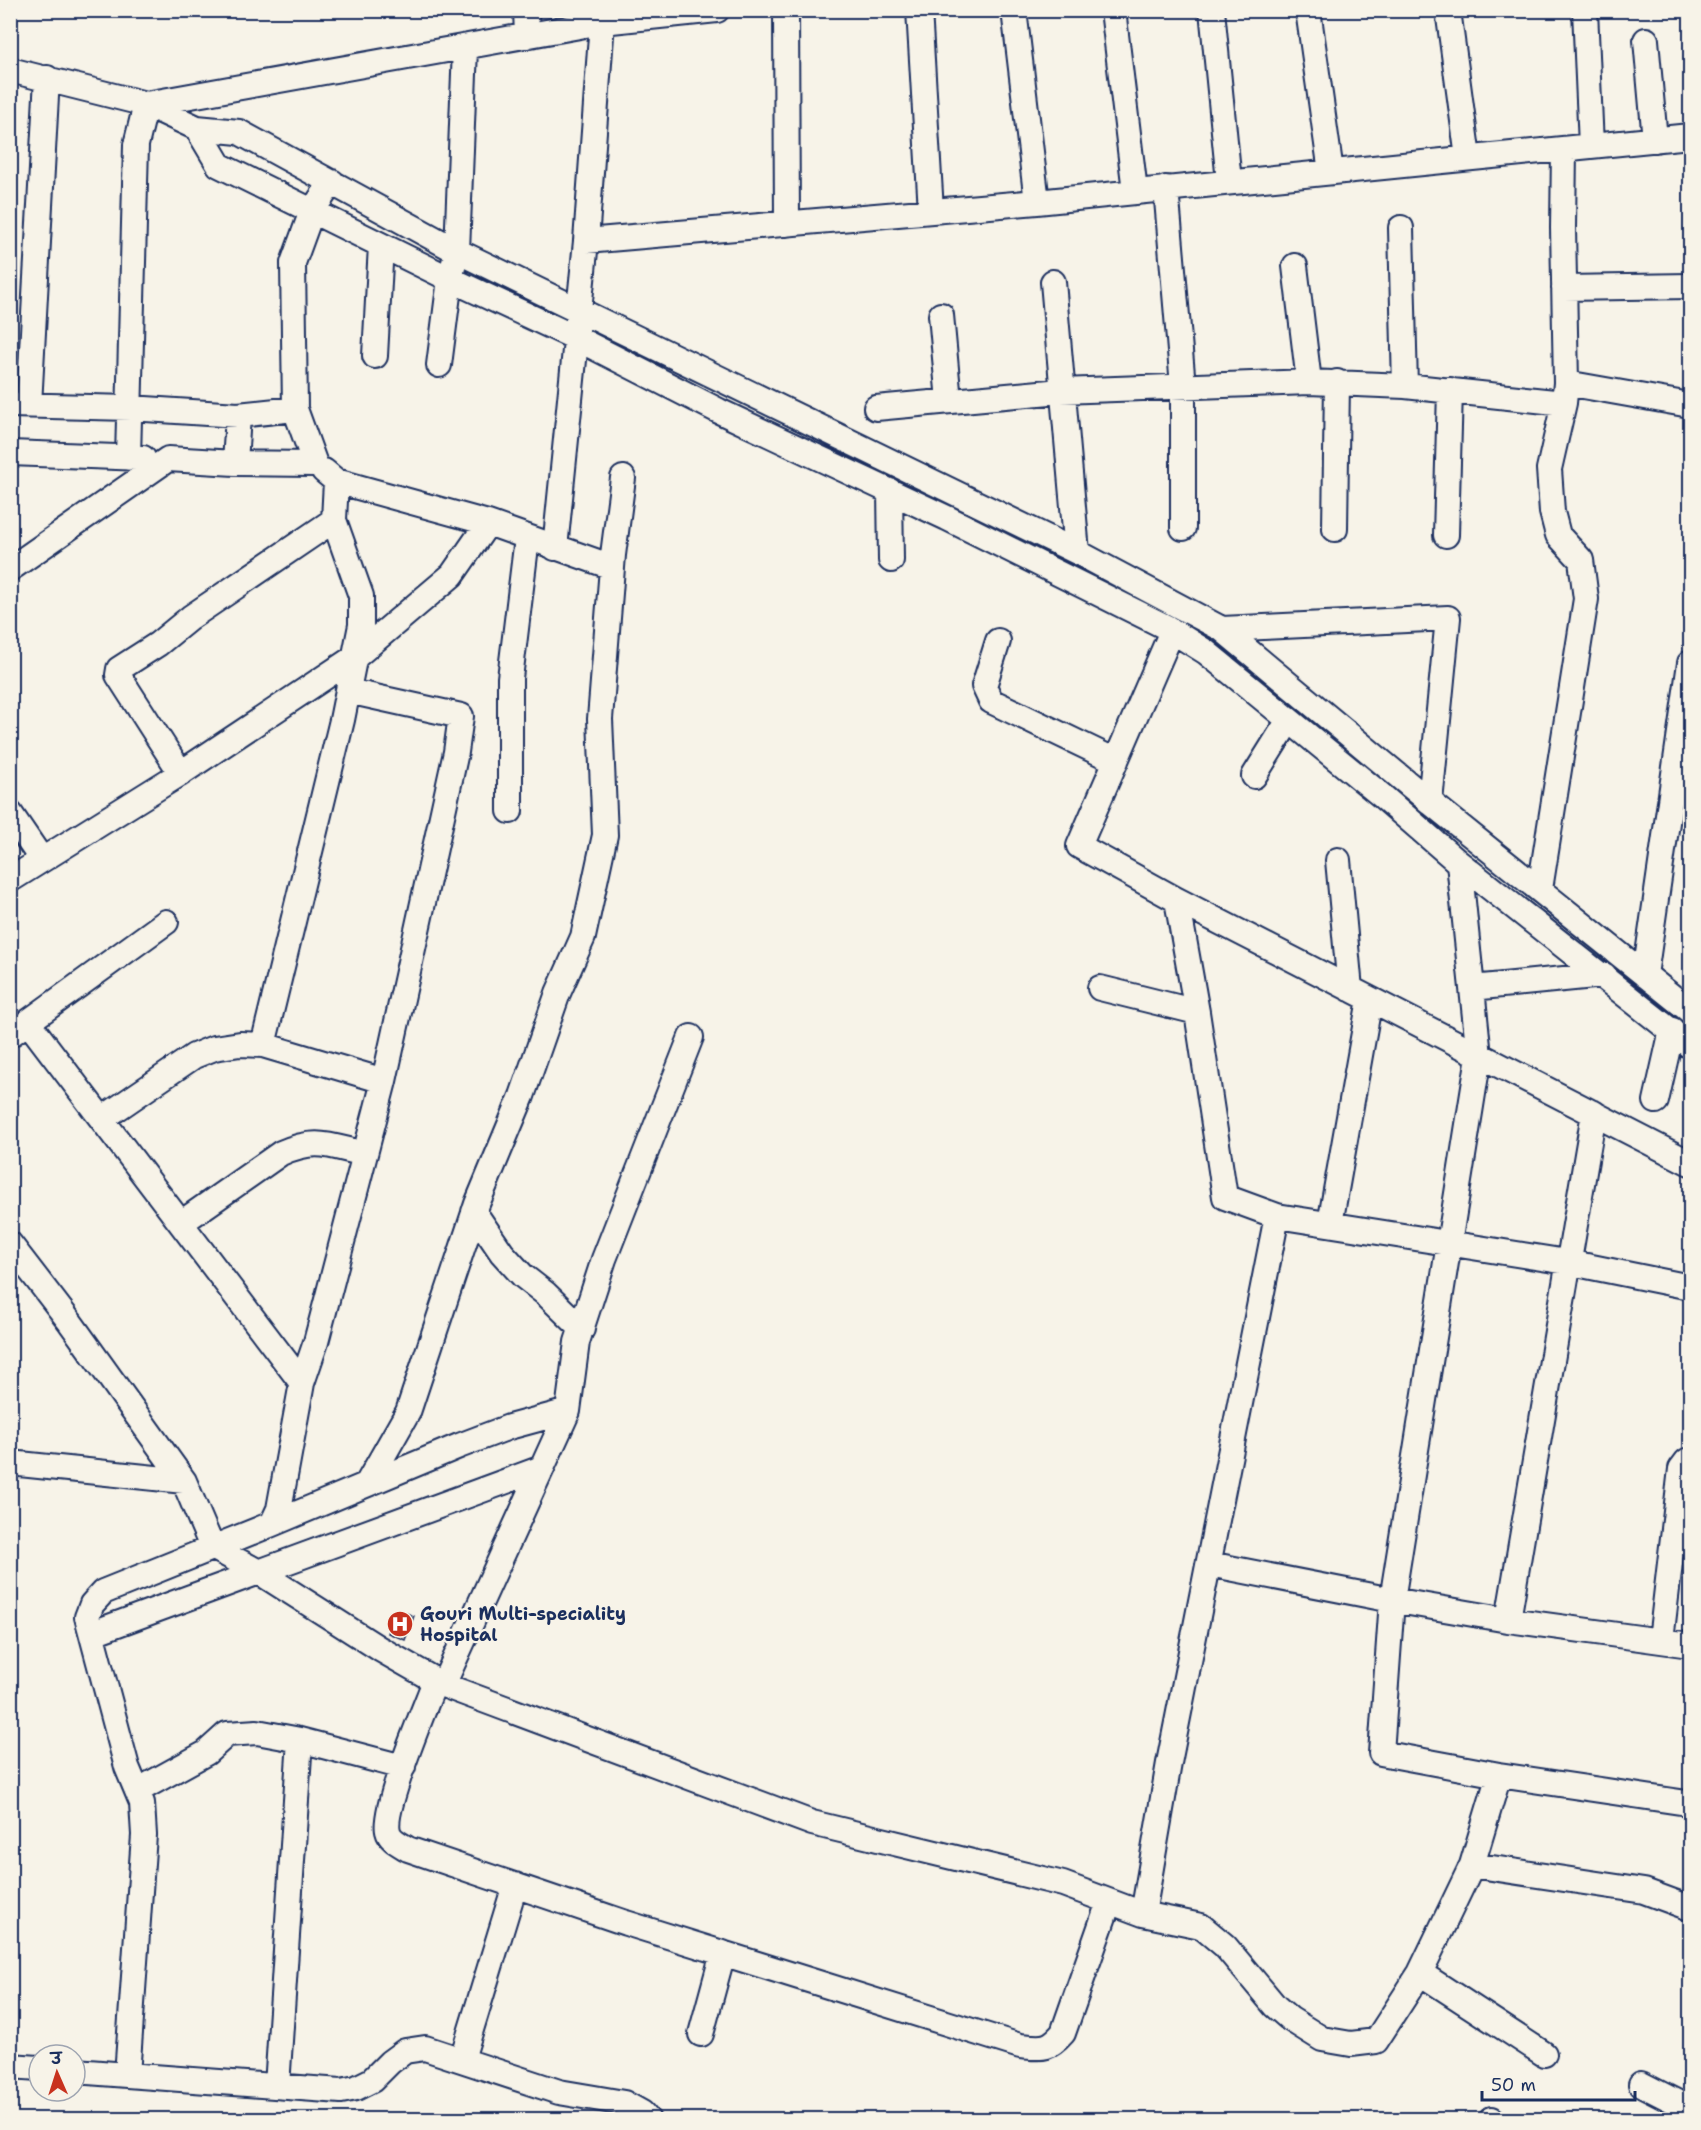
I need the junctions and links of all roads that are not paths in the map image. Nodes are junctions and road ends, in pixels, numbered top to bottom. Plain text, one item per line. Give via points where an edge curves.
1 (526, 10) edge
2 (717, 10) edge
3 (786, 10) edge
4 (919, 10) edge
5 (1014, 10) edge
6 (1113, 10) edge
7 (1212, 10) edge
8 (1308, 10) edge
9 (1448, 10) edge
10 (1585, 10) edge
11 (602, 22) junction
12 (527, 36) junction
13 (1646, 40) dead end
14 (465, 48) junction
15 (10, 70) edge
16 (47, 78) junction
17 (146, 104) junction
18 (197, 128) junction
19 (1690, 136) edge
20 (1655, 140) junction
21 (1592, 146) junction
22 (1564, 149) junction
23 (1468, 158) junction
24 (1331, 172) junction
25 (332, 182) junction
26 (1229, 182) junction
27 (1166, 188) junction
28 (1135, 191) junction
29 (1037, 202) junction
30 (312, 211) junction
31 (931, 211) junction
32 (787, 224) junction
33 (1401, 228) dead end
34 (586, 241) junction
35 (381, 245) junction
36 (457, 251) junction
37 (1295, 266) dead end
38 (450, 279) junction
39 (1053, 282) dead end
40 (1690, 286) edge
41 (1564, 288) junction
42 (579, 310) junction
43 (941, 315) dead end
44 (576, 338) junction
45 (375, 356) dead end
46 (440, 365) dead end
47 (1309, 382) junction
48 (1337, 382) junction
49 (1183, 386) junction
50 (1406, 386) junction
51 (1450, 390) junction
52 (1061, 391) junction
53 (1565, 393) junction
54 (949, 401) junction
55 (20, 405) edge
56 (1690, 405) edge
57 (130, 408) junction
58 (876, 408) dead end
59 (295, 409) junction
60 (238, 415) junction
61 (10, 453) edge
62 (128, 458) junction
63 (168, 459) junction
64 (235, 463) junction
65 (315, 464) junction
66 (624, 478) dead end
67 (336, 480) junction
68 (890, 491) junction
69 (334, 520) junction
70 (488, 524) junction
71 (1183, 528) dead end
72 (1335, 529) dead end
73 (1446, 535) dead end
74 (527, 538) junction
75 (555, 548) junction
76 (1077, 552) junction
77 (891, 560) dead end
78 (612, 567) junction
79 (10, 569) edge
80 (1222, 629) junction
81 (1172, 631) junction
82 (998, 641) dead end
83 (355, 657) junction
84 (1690, 663) edge
85 (348, 692) junction
86 (1289, 720) junction
87 (1116, 761) junction
88 (178, 775) junction
89 (1254, 776) dead end
90 (1430, 802) junction
91 (510, 811) dead end
92 (10, 813) edge
93 (42, 860) junction
94 (1338, 860) dead end
95 (1459, 863) junction
96 (10, 880) edge
97 (1540, 889) junction
98 (1177, 900) junction
99 (166, 922) dead end
100 (1604, 975) junction
101 (1645, 975) junction
102 (1100, 988) dead end
103 (1472, 988) junction
104 (1360, 994) junction
105 (1690, 1011) edge
106 (1197, 1012) junction
107 (19, 1028) edge
108 (1672, 1030) junction
109 (692, 1037) dead end
110 (263, 1045) junction
111 (1690, 1046) edge
112 (1479, 1056) junction
113 (384, 1081) junction
114 (1656, 1101) dead end
115 (1594, 1113) junction
116 (102, 1119) junction
117 (365, 1154) junction
118 (1690, 1163) edge
119 (474, 1212) junction
120 (1277, 1216) junction
121 (181, 1223) junction
122 (1330, 1224) junction
123 (10, 1244) edge
124 (1450, 1244) junction
125 (1567, 1262) junction
126 (1690, 1287) edge
127 (582, 1329) junction
128 (302, 1383) junction
129 (568, 1411) junction
130 (1690, 1461) edge
131 (10, 1464) edge
132 (542, 1468) junction
133 (184, 1481) junction
134 (367, 1484) junction
135 (272, 1524) junction
136 (212, 1547) junction
137 (1209, 1563) junction
138 (259, 1572) junction
139 (1392, 1600) junction
140 (1508, 1620) junction
141 (93, 1633) junction
142 (1661, 1640) junction
143 (1690, 1645) edge
144 (439, 1683) junction
145 (300, 1740) junction
146 (403, 1767) junction
147 (1499, 1775) junction
148 (137, 1791) junction
149 (1687, 1803) dead end
150 (1472, 1865) junction
151 (515, 1886) junction
152 (1109, 1902) junction
153 (1690, 1908) edge
154 (1143, 1914) junction
155 (723, 1953) junction
156 (1420, 1973) junction
157 (701, 2034) dead end
158 (1544, 2054) dead end
159 (462, 2059) junction
160 (10, 2066) edge
161 (27, 2067) edge
162 (87, 2072) edge
163 (127, 2075) junction
164 (1641, 2084) dead end
165 (277, 2086) junction
166 (1690, 2109) edge
167 (648, 2120) edge

1 - 12 street
2 - 11 street
3 - 32 street
4 - 31 street
5 - 29 street
6 - 28 street
7 - 26 street
8 - 24 street
9 - 23 street
10 - 21 street
11 - 12 street
11 - 34 street
12 - 14 street
13 - 20 street
14 - 17 street
14 - 36 street
15 - 16 street
16 - 17 street
16 - 55 street
17 - 18 street
17 - 57 street via 136,145
18 - 25 street via 239,132
18 - 30 street via 219,165
19 - 20 street
20 - 21 street
21 - 22 street
22 - 23 street
22 - 41 street
23 - 24 street
24 - 26 street
25 - 30 street
25 - 36 street
26 - 27 street
27 - 28 street
27 - 49 street
28 - 29 street
29 - 31 street
30 - 35 street
30 - 59 street via 293,263
31 - 32 street
32 - 34 street
33 - 50 street
34 - 42 street
35 - 38 street
35 - 45 street
36 - 38 street
36 - 42 street
37 - 47 street
38 - 44 street
38 - 46 street
39 - 52 street
40 - 41 street
41 - 53 street
42 - 44 street
42 - 76 street
43 - 54 street
44 - 68 street
44 - 75 street
47 - 48 street
47 - 49 street
48 - 50 street
48 - 72 street
49 - 52 street
49 - 71 street
50 - 51 street
51 - 53 street
51 - 73 street
52 - 54 street
52 - 76 street
53 - 56 street
53 - 97 street via 1549,469 1552,512 1558,535 1581,560 1586,599
54 - 58 street
55 - 57 street
57 - 60 street
57 - 62 street
59 - 60 street
59 - 65 street
60 - 64 street
61 - 62 street
62 - 63 street
63 - 64 street
63 - 79 street
64 - 65 street
65 - 67 street
66 - 78 street
67 - 69 street
67 - 70 street
68 - 77 street
68 - 81 street
69 - 83 street via 361,596
69 - 88 street via 119,669 118,675 179,770
70 - 74 street
70 - 83 street via 452,575
74 - 75 street
74 - 91 street via 510,678
75 - 78 street
76 - 80 street
78 - 119 street via 600,719 605,835 583,936
80 - 90 street
80 - 90 street via 1448,618
81 - 86 street via 1206,652
81 - 87 street
82 - 87 street via 984,686 990,701
83 - 85 street
83 - 88 street
84 - 101 street
85 - 110 street
85 - 113 street via 461,716
86 - 89 street
86 - 95 street
87 - 98 street via 1079,846
88 - 93 street
90 - 97 street
92 - 93 street
93 - 96 street
94 - 104 street
95 - 100 street
95 - 103 street
97 - 101 street
98 - 104 street
98 - 106 street
99 - 107 street
100 - 103 street
100 - 108 street
101 - 105 street
102 - 106 street
103 - 112 street
104 - 112 street
104 - 122 street
106 - 120 street via 1225,1197
107 - 116 street
108 - 111 street
108 - 114 street
109 - 127 street via 604,1259
110 - 113 street
110 - 116 street via 214,1048 194,1056
112 - 115 street
112 - 124 street
113 - 117 street
115 - 118 street
115 - 125 street
116 - 121 street
117 - 121 street via 317,1143 297,1146 281,1153
117 - 128 street
119 - 127 street via 523,1276
119 - 134 street via 408,1412
120 - 122 street
120 - 137 street
121 - 128 street
122 - 124 street
123 - 133 street
124 - 125 street
124 - 139 street
125 - 126 street
125 - 140 street
127 - 129 street
128 - 135 street via 279,1509
129 - 132 street
129 - 134 street via 509,1427
130 - 142 street via 1681,1469
131 - 133 street
132 - 138 street
132 - 144 street
133 - 136 street
134 - 135 street
135 - 136 street
136 - 138 street
136 - 141 street via 103,1592 87,1617
137 - 139 street
137 - 154 street
138 - 141 street
138 - 144 street
139 - 140 street
139 - 147 street via 1381,1752
140 - 142 street
141 - 148 street via 127,1767
142 - 143 street
144 - 146 street
144 - 152 street via 812,1823 1063,1884
145 - 146 street
145 - 148 street via 257,1732 226,1734 206,1753
145 - 165 street
146 - 151 street via 387,1820 394,1841
147 - 149 street
147 - 150 street
148 - 163 street via 142,1803 144,1835
150 - 153 street via 1644,1891
150 - 156 street
151 - 155 street
151 - 159 street
152 - 154 street
152 - 155 street via 1063,2033 1053,2044 1041,2047 1020,2046
154 - 156 street via 1201,1926 1225,1946 1275,2006 1322,2039 1351,2044 1376,2041
155 - 157 street
156 - 158 street
159 - 165 street via 425,2048 405,2051 372,2080 356,2088 340,2091
159 - 167 street via 559,2092 624,2103
160 - 161 street
162 - 163 street
163 - 165 street
164 - 166 street

